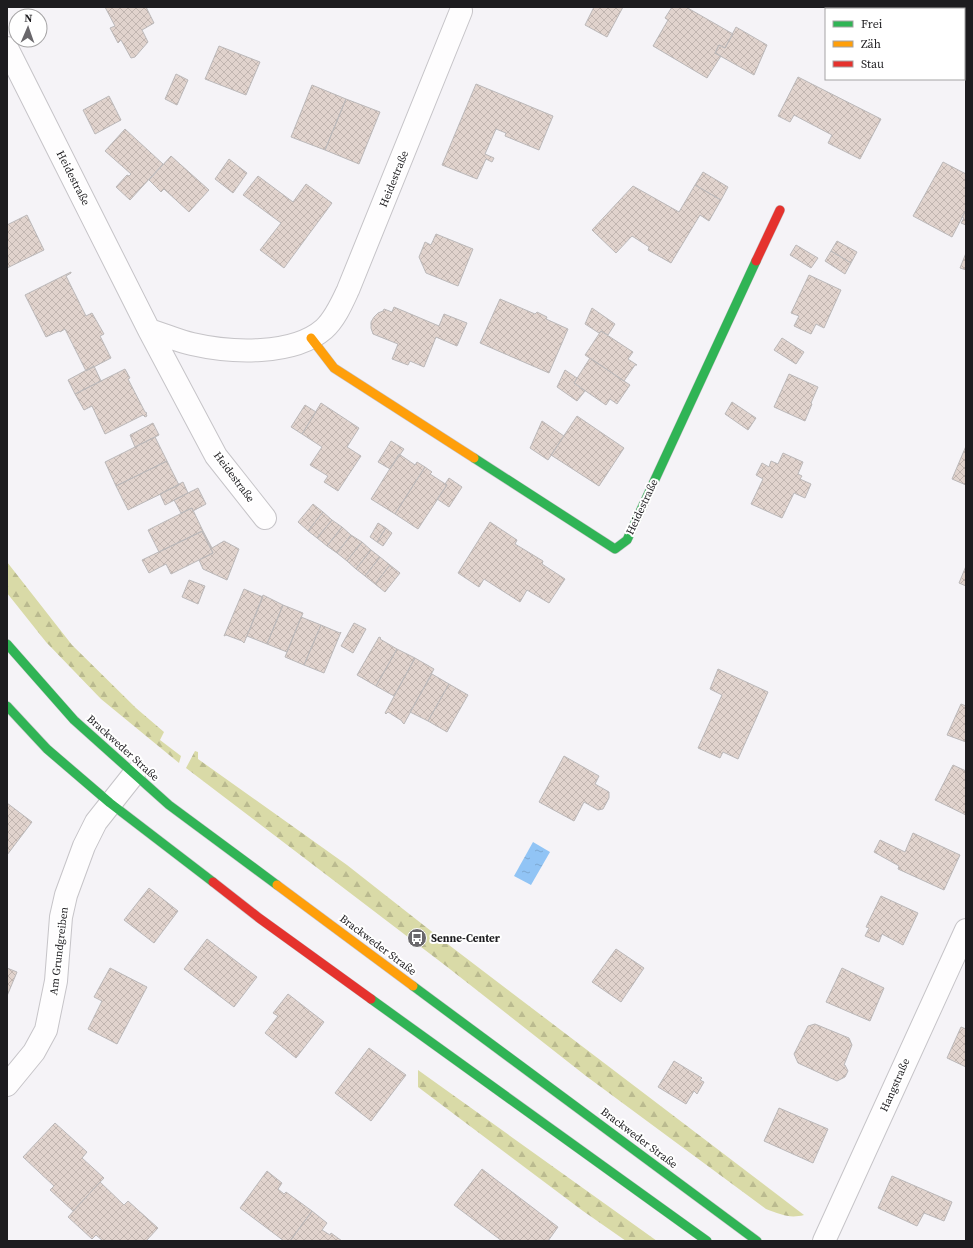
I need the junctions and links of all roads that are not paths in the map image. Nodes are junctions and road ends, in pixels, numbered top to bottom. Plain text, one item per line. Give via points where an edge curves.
1 (461, 11) dead end
2 (7, 48) edge
3 (780, 210) dead end
4 (149, 330) junction
5 (311, 338) junction
6 (265, 518) dead end
7 (7, 644) edge
8 (7, 706) edge
9 (134, 774) junction
10 (110, 804) junction
11 (966, 930) edge
12 (7, 1085) edge
13 (707, 1241) edge
14 (757, 1241) edge
15 (824, 1241) edge

1 - 5 street, Heidestraße via 348,290 337,313 326,328
2 - 4 street, Heidestraße
3 - 5 main road, Heidestraße via 627,540 615,549 334,368
4 - 5 street, Heidestraße via 192,344 225,349 288,346
4 - 6 street, Heidestraße via 216,456
7 - 9 main road, Brackweder Straße via 74,720
8 - 10 main road via 47,749
9 - 10 street, Am Grundgreiben
9 - 14 main road, Brackweder Straße via 169,805
10 - 12 street, Am Grundgreiben via 96,822 84,846 66,895 58,938 56,982 46,1030 34,1052
10 - 13 main road via 259,918
11 - 15 street, Hangstraße

